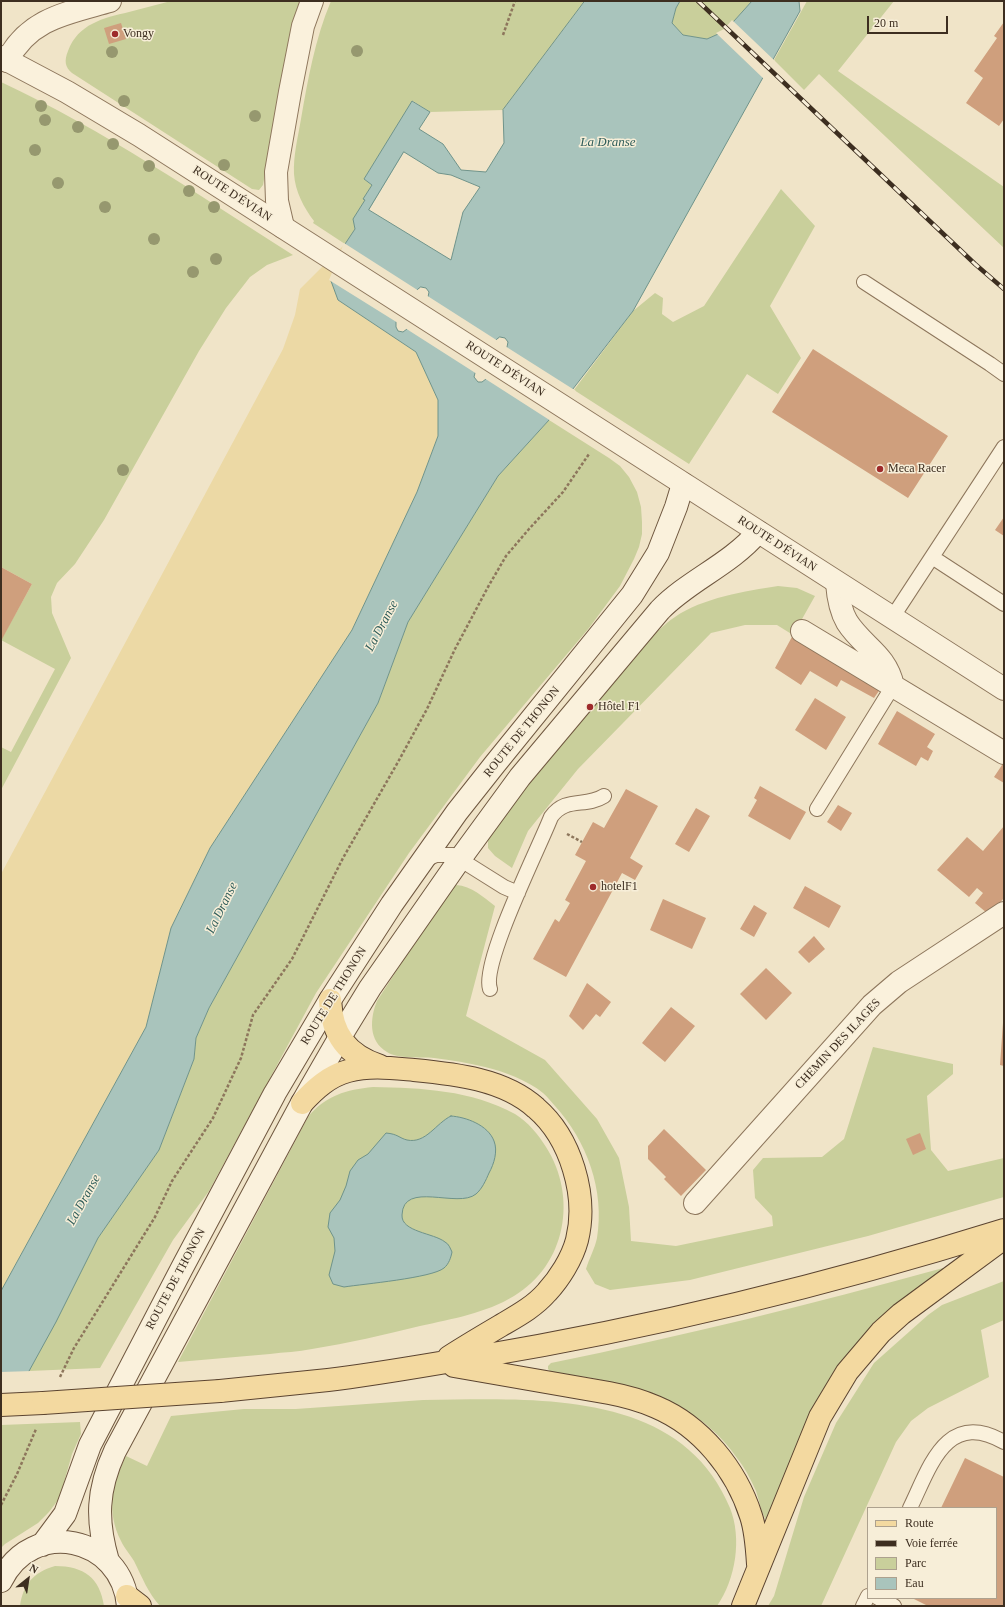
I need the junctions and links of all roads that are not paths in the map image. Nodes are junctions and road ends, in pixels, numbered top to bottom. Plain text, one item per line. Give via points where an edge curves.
1 (110, 1) edge
2 (312, 1) edge
3 (4, 59) edge
4 (282, 227) junction
5 (864, 282) dead end
6 (1004, 374) edge
7 (1004, 447) edge
8 (683, 484) junction
9 (758, 532) junction
10 (932, 557) junction
11 (837, 583) junction
12 (1004, 604) edge
13 (892, 618) junction
14 (802, 631) dead end
15 (893, 686) junction
16 (1004, 689) edge
17 (1004, 753) edge
18 (604, 796) dead end
19 (817, 809) dead end
20 (460, 859) junction
21 (421, 862) junction
22 (518, 893) junction
23 (1004, 913) edge
24 (490, 989) dead end
25 (330, 1000) junction
26 (340, 1037) junction
27 (384, 1067) junction
28 (302, 1103) junction
29 (695, 1203) dead end
30 (1004, 1230) edge
31 (1004, 1238) edge
32 (437, 1363) junction
33 (1, 1405) edge
34 (1004, 1442) edge
35 (910, 1507) edge
36 (42, 1545) junction
37 (108, 1561) junction
38 (758, 1566) junction
39 (1, 1581) edge
40 (880, 1599) edge
41 (132, 1602) edge
42 (743, 1606) edge
43 (894, 1606) edge

1 - 3 main road via 42,23 21,39
2 - 4 main road via 303,26 276,172 277,202
3 - 4 main road, ROUTE D'ÉVIAN via 115,120
4 - 8 main road, ROUTE D'ÉVIAN
5 - 6 lane
7 - 10 lane
8 - 9 main road, ROUTE D'ÉVIAN
8 - 21 main road, ROUTE DE THONON via 663,542 632,596 495,764
9 - 11 main road, ROUTE D'ÉVIAN
9 - 20 main road via 747,545 686,587 660,610 520,777
10 - 12 lane
10 - 13 lane
11 - 13 main road, ROUTE D'ÉVIAN
11 - 15 main road via 841,609 847,622 883,662 890,673
13 - 16 main road, ROUTE D'ÉVIAN
14 - 15 main road
15 - 17 main road
15 - 19 lane
18 - 22 lane via 556,810
20 - 21 lane via 444,854 428,857
20 - 22 lane
20 - 26 main road via 374,982
21 - 25 main road, ROUTE DE THONON
22 - 24 lane via 500,936 489,979
23 - 29 main road, CHEMIN DES ILAGES via 899,982 872,1005
25 - 26 main road via 331,1016
25 - 36 main road, ROUTE DE THONON via 276,1093 90,1445 65,1514
26 - 27 main road via 355,1055
26 - 28 main road
27 - 28 main road via 365,1068 341,1074 314,1090
27 - 32 main road via 444,1073 498,1086 518,1095 536,1108 551,1124 568,1155 578,1183 581,1203 577,1242 569,1260 547,1293 532,1306
28 - 37 main road via 107,1468 100,1524
30 - 32 main road via 876,1268 734,1305 612,1332
31 - 38 main road via 901,1314 847,1372 820,1417
32 - 33 main road, bridge via 330,1380 220,1391
32 - 38 main road via 633,1398 678,1419 716,1452 742,1494 751,1517
34 - 35 lane via 986,1434 973,1432 948,1441 939,1450
36 - 37 main road via 53,1542 77,1543 89,1547
36 - 39 main road via 20,1556
37 - 41 main road
38 - 42 main road
40 - 43 lane

